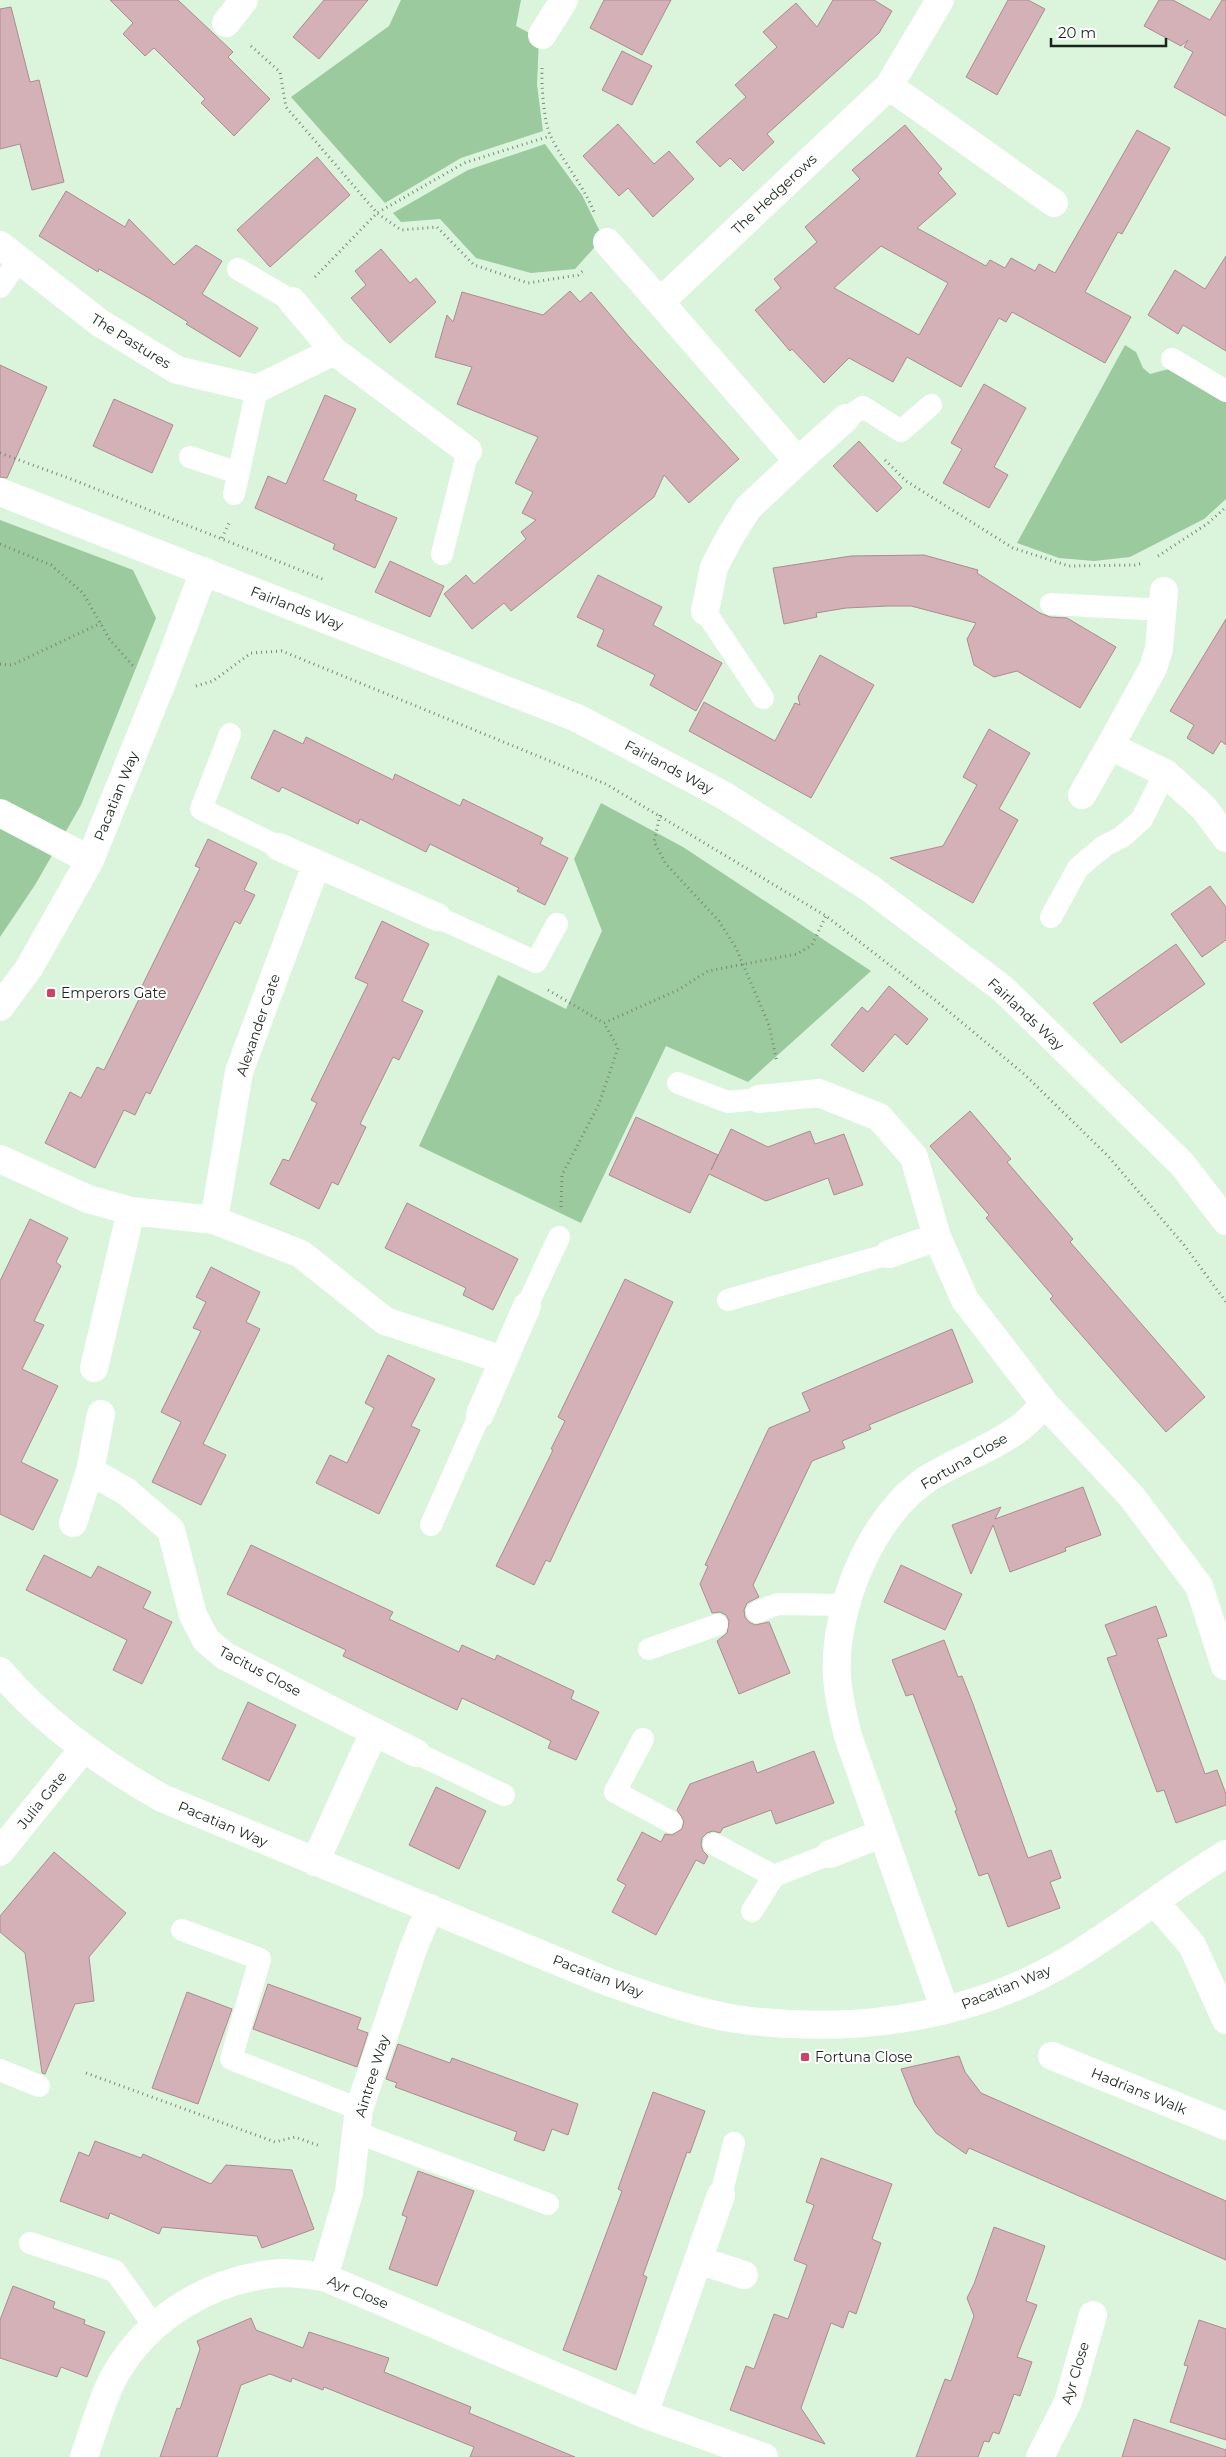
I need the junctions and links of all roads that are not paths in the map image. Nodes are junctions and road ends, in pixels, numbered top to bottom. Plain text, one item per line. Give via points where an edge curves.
1 (244, 0) edge
2 (564, 0) edge
3 (940, 0) edge
4 (226, 23) road end
5 (542, 35) road end
6 (889, 86) junction
7 (1054, 203) dead end
8 (610, 245) road end
9 (9, 253) edge
10 (238, 269) dead end
11 (0, 288) edge
12 (292, 300) joint
13 (660, 302) junction
14 (334, 351) junction
15 (1172, 358) dead end
16 (256, 389) junction
17 (1226, 391) edge
18 (931, 405) dead end
19 (846, 418) joint
20 (468, 451) joint
21 (190, 457) dead end
22 (798, 461) junction
23 (0, 492) edge
24 (442, 554) dead end
25 (204, 571) junction
26 (1163, 600) joint
27 (1051, 604) dead end
28 (705, 611) joint
29 (763, 698) dead end
30 (230, 734) dead end
31 (1110, 746) junction
32 (1166, 773) junction
33 (1082, 795) dead end
34 (0, 813) edge
35 (1226, 838) edge
36 (279, 847) joint
37 (90, 860) junction
38 (316, 865) junction
39 (437, 917) joint
40 (1051, 917) dead end
41 (557, 924) dead end
42 (0, 1007) edge
43 (678, 1082) dead end
44 (772, 1098) joint
45 (0, 1159) edge
46 (131, 1211) junction
47 (214, 1220) junction
48 (1226, 1221) edge
49 (559, 1237) road end
50 (937, 1237) junction
51 (889, 1254) joint
52 (728, 1300) dead end
53 (527, 1306) joint
54 (503, 1360) junction
55 (94, 1368) dead end
56 (1045, 1404) junction
57 (101, 1414) dead end
58 (480, 1414) joint
59 (90, 1471) junction
60 (73, 1522) dead end
61 (431, 1525) dead end
62 (846, 1605) junction
63 (757, 1612) dead end
64 (717, 1625) dead end
65 (1220, 1628) edge
66 (649, 1649) dead end
67 (1226, 1667) edge
68 (0, 1671) edge
69 (374, 1732) junction
70 (643, 1738) dead end
71 (84, 1748) junction
72 (416, 1753) joint
73 (504, 1794) dead end
74 (671, 1822) dead end
75 (881, 1834) junction
76 (714, 1844) dead end
77 (0, 1852) edge
78 (830, 1854) joint
79 (1226, 1854) edge
80 (315, 1862) junction
81 (774, 1876) junction
82 (1155, 1902) junction
83 (430, 1908) junction
84 (752, 1912) dead end
85 (182, 1930) dead end
86 (945, 2010) junction
87 (1226, 2020) edge
88 (1052, 2056) dead end
89 (0, 2070) edge
90 (39, 2086) dead end
91 (1226, 2126) edge
92 (356, 2131) junction
93 (734, 2143) dead end
94 (721, 2195) joint
95 (548, 2204) dead end
96 (30, 2243) dead end
97 (698, 2260) junction
98 (744, 2274) dead end
99 (324, 2276) junction
100 (1093, 2315) dead end
101 (154, 2326) junction
102 (644, 2414) junction
103 (84, 2457) edge
104 (764, 2457) edge
105 (1040, 2457) edge

1 - 4 street
2 - 5 street
3 - 6 street, The Hedgerows
6 - 7 street
6 - 13 street, The Hedgerows
8 - 13 street
9 - 11 lane
9 - 16 street, The Pastures via 100,323 177,370
10 - 12 lane
12 - 14 street
13 - 22 street
14 - 16 street
14 - 20 street
15 - 17 lane
16 - 21 lane via 236,484
18 - 19 lane via 900,431 863,407
19 - 22 street
20 - 24 lane
22 - 28 street via 748,508 731,535 714,567
23 - 25 street, Fairlands Way
25 - 37 street, Pacatian Way
25 - 48 street, Fairlands Way via 577,718 741,806 872,889 1003,989 1182,1164
26 - 27 lane
26 - 31 street via 1159,649 1153,668
28 - 29 lane
30 - 36 lane via 201,809
31 - 32 street
31 - 33 street
32 - 35 street via 1204,808
32 - 40 lane via 1142,819 1078,868
34 - 37 street
36 - 38 street
37 - 42 street, Pacatian Way via 29,968
38 - 39 street
38 - 47 street, Alexander Gate via 240,1072
39 - 41 lane via 536,962
43 - 44 lane via 728,1102
44 - 50 street via 819,1093 879,1117 914,1157
45 - 46 street via 88,1199
46 - 47 street
46 - 55 street
47 - 54 street via 301,1254 385,1321
49 - 53 lane
50 - 51 street
50 - 56 street via 965,1300
51 - 52 lane
53 - 54 street
54 - 58 street
56 - 62 street, Fortuna Close via 1021,1427 927,1479 908,1494 873,1542 857,1572
56 - 65 street via 1132,1497 1199,1586
57 - 59 street
58 - 61 lane
59 - 60 street
59 - 69 street, Tacitus Close via 127,1492 171,1530 192,1615 206,1640 225,1656
62 - 63 lane via 778,1604
62 - 75 street, Fortuna Close via 837,1675 841,1706
64 - 66 lane
65 - 67 street
68 - 71 street, Pacatian Way via 39,1712
69 - 72 street, Tacitus Close
69 - 80 street
70 - 74 lane via 615,1792
71 - 77 street, Julia Gate
71 - 80 street, Pacatian Way via 124,1777 162,1798
72 - 73 lane
75 - 78 street
75 - 86 street, Fortuna Close
76 - 81 lane
78 - 81 lane
79 - 82 street, Pacatian Way
80 - 83 street, Pacatian Way
81 - 84 lane
82 - 86 street, Pacatian Way via 1097,1943 1054,1968 1008,1989
82 - 87 street via 1192,1945
83 - 86 street, Pacatian Way via 608,1982 674,2004 734,2018 814,2025 869,2023
83 - 92 street, Aintree Way via 413,1949
85 - 92 lane via 260,1959 231,2059
88 - 91 street, Hadrians Walk
89 - 90 lane
92 - 95 lane
92 - 99 street, Aintree Way via 349,2192
93 - 94 lane
94 - 97 street
96 - 101 lane via 115,2271
97 - 98 street
97 - 102 street
99 - 101 street, Ayr Close via 283,2273 250,2278 199,2296
99 - 102 street, Ayr Close
100 - 105 street, Ayr Close via 1068,2402
101 - 103 street, Ayr Close via 115,2375
102 - 104 street, Ayr Close

